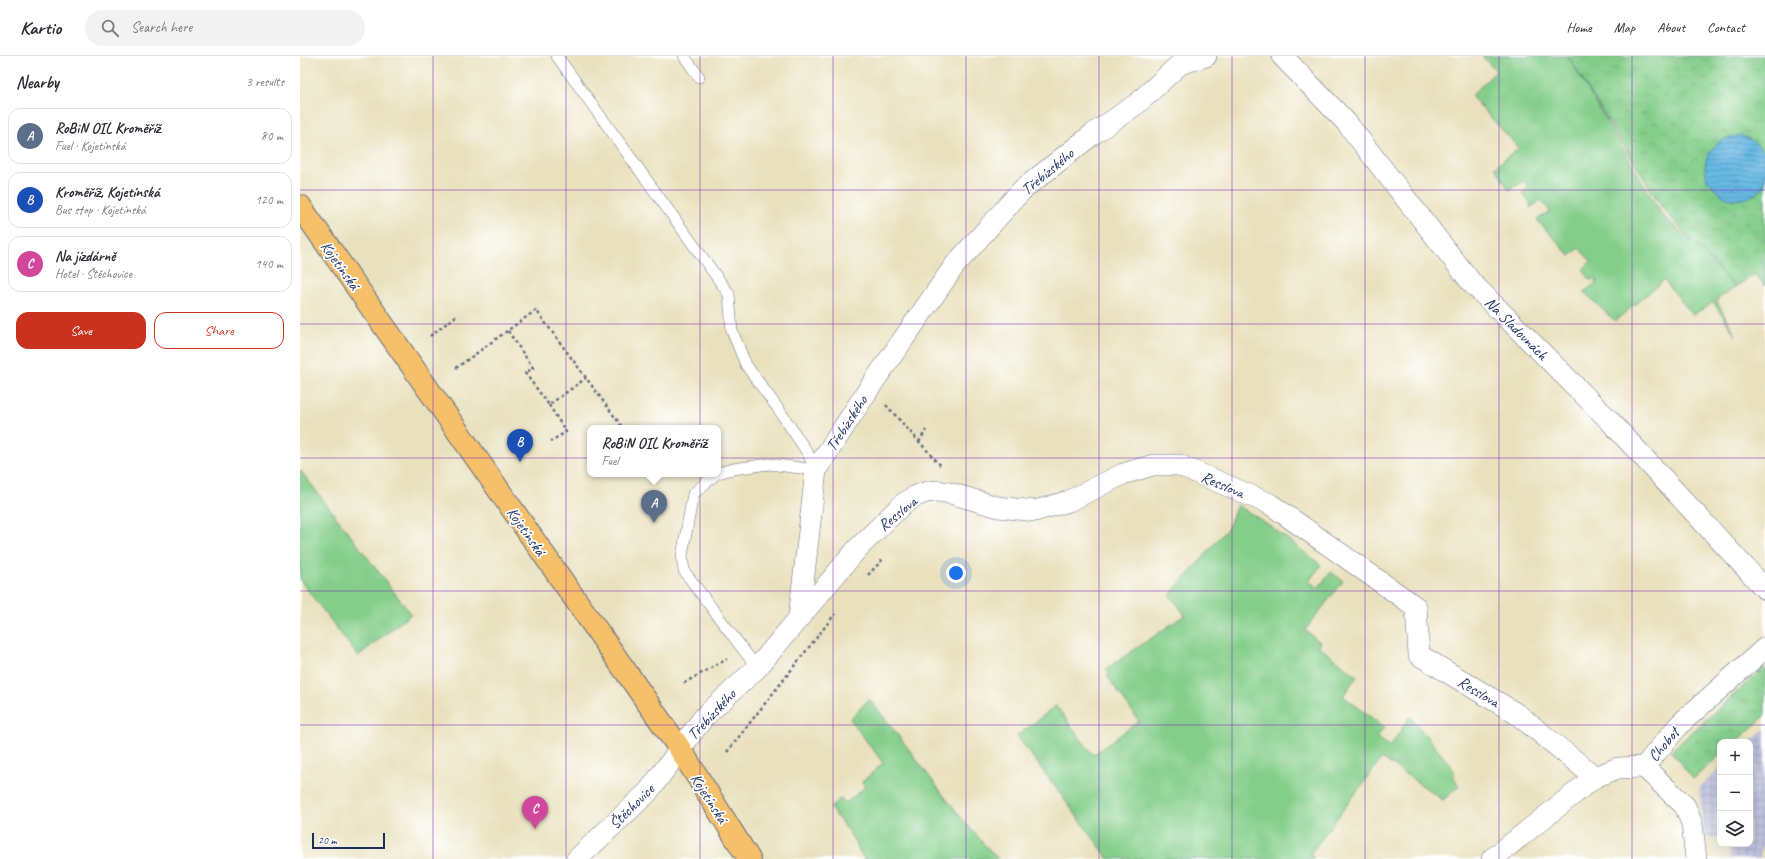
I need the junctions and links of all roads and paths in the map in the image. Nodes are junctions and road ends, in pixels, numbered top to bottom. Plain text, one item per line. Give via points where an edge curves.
1 (558, 56) edge
2 (684, 56) edge
3 (1206, 56) edge
4 (1282, 56) edge
5 (699, 77) dead end
6 (300, 206) edge
7 (456, 316) dead end
8 (508, 331) junction
9 (430, 336) dead end
10 (456, 368) dead end
11 (586, 378) junction
12 (549, 405) junction
13 (886, 405) dead end
14 (621, 425) edge
15 (926, 430) dead end
16 (551, 441) dead end
17 (919, 442) junction
18 (816, 470) junction
19 (946, 472) dead end
20 (721, 473) edge
21 (713, 477) edge
22 (884, 557) dead end
23 (863, 580) dead end
24 (1765, 589) edge
25 (838, 610) dead end
26 (799, 618) junction
27 (741, 647) junction
28 (1765, 648) edge
29 (757, 668) junction
30 (684, 683) dead end
31 (680, 749) junction
32 (727, 752) dead end
33 (1644, 767) junction
34 (1595, 777) junction
35 (577, 859) edge
36 (749, 859) edge
37 (1492, 859) edge
38 (1696, 859) edge

1 - 18 lane via 729,294 732,331 746,365 779,410
2 - 5 lane
3 - 18 street, Třebízského via 1180,64 1138,103 1093,134 1022,190 955,265
4 - 24 street, Na Sladovnách via 1346,122 1471,282 1608,420
6 - 31 main road, Kojetínská
7 - 9 path
8 - 10 path
8 - 11 path via 536,310
8 - 12 path via 533,368 525,373
11 - 12 path
11 - 14 path
12 - 16 path via 566,432
13 - 17 path
15 - 17 path
17 - 19 path
18 - 20 lane via 769,464
18 - 26 street, Třebízského
21 - 27 lane via 693,494 682,556 684,572
22 - 23 path
25 - 32 path
26 - 29 street, Třebízského
26 - 34 street, Resslova via 858,548 903,504 916,496 938,491 998,507 1035,511 1069,500 1123,474 1153,465 1179,465 1270,504 1416,607 1419,655 1517,714
27 - 29 lane
27 - 30 path via 729,657
28 - 33 street, Chobot via 1680,724
29 - 31 street, Třebízského via 704,717
31 - 35 street, Štěchovice via 648,792
31 - 36 main road, Kojetínská
33 - 34 street, Chobot via 1618,768
33 - 38 street via 1685,806 1692,824
34 - 37 street, Chobot

